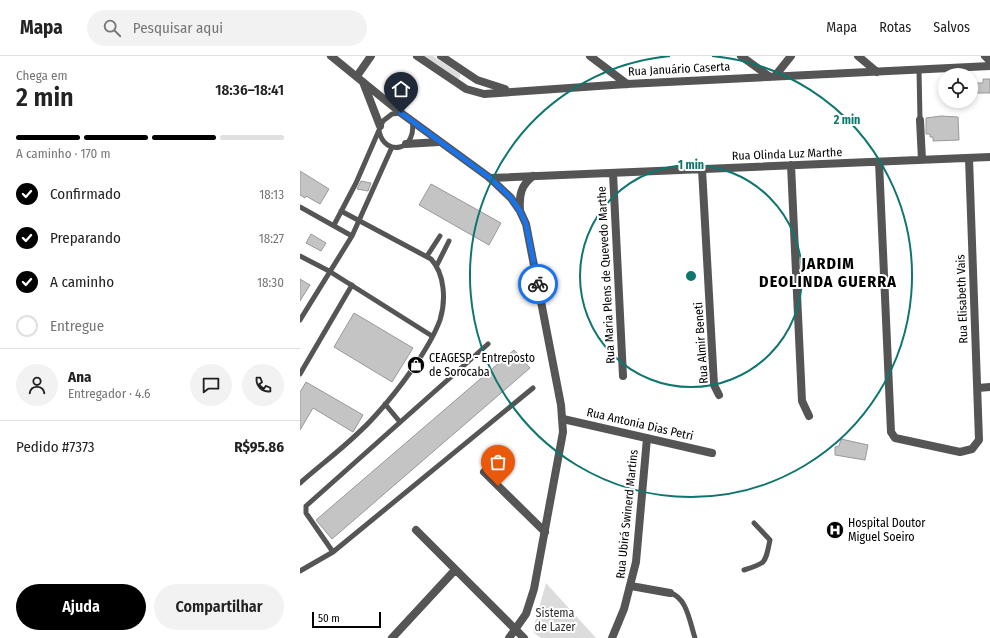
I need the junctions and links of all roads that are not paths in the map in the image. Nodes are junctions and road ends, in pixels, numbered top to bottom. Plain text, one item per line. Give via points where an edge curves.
1 (331, 56) edge
2 (371, 56) edge
3 (417, 56) edge
4 (441, 56) edge
5 (590, 56) edge
6 (741, 56) edge
7 (791, 56) edge
8 (858, 56) edge
9 (985, 56) edge
10 (990, 61) edge
11 (990, 66) edge
12 (920, 70) junction
13 (877, 72) junction
14 (773, 77) junction
15 (360, 78) junction
16 (627, 84) junction
17 (514, 91) junction
18 (401, 113) junction
19 (920, 120) joint
20 (412, 121) junction
21 (380, 128) junction
22 (439, 142) junction
23 (406, 144) junction
24 (392, 147) junction
25 (990, 157) edge
26 (969, 158) junction
27 (922, 160) junction
28 (879, 162) junction
29 (791, 165) junction
30 (702, 169) junction
31 (613, 173) junction
32 (533, 176) junction
33 (490, 178) junction
34 (300, 207) edge
35 (520, 211) junction
36 (341, 212) junction
37 (360, 220) junction
38 (334, 225) junction
39 (352, 236) junction
40 (440, 236) dead end
41 (449, 241) dead end
42 (300, 256) edge
43 (426, 256) junction
44 (437, 265) junction
45 (329, 271) junction
46 (352, 285) junction
47 (300, 320) edge
48 (432, 336) junction
49 (488, 344) dead end
50 (300, 374) edge
51 (623, 376) dead end
52 (990, 387) edge
53 (533, 388) dead end
54 (978, 388) junction
55 (719, 395) dead end
56 (385, 404) junction
57 (809, 416) dead end
58 (563, 419) junction
59 (400, 422) junction
60 (647, 438) junction
61 (712, 454) dead end
62 (484, 472) dead end
63 (300, 483) edge
64 (754, 523) dead end
65 (416, 530) dead end
66 (545, 532) junction
67 (333, 552) junction
68 (455, 570) junction
69 (744, 570) dead end
70 (300, 571) edge
71 (631, 586) junction
72 (670, 593) joint
73 (515, 630) junction
74 (392, 638) edge
75 (509, 638) edge
76 (524, 638) edge
77 (612, 638) edge
78 (695, 638) edge

1 - 15 street
2 - 15 street
3 - 17 street, Rua Januário Caserta via 466,89 484,94
4 - 17 street via 481,82
5 - 16 street
6 - 14 street
7 - 14 street
8 - 13 street
9 - 10 street
11 - 12 street, Rua Januário Caserta
12 - 13 street, Rua Januário Caserta
12 - 19 lane
13 - 14 street, Rua Januário Caserta
14 - 16 street, Rua Januário Caserta
15 - 18 street
15 - 21 street
16 - 17 street, Rua Januário Caserta
18 - 20 street
18 - 21 lane via 389,116
19 - 27 street
20 - 22 street
20 - 23 lane via 413,134
21 - 24 lane via 383,141
21 - 36 lane
22 - 23 street
22 - 33 street
23 - 24 lane via 398,148
24 - 37 lane
25 - 26 street, Rua Olinda Luz Marthe
26 - 27 street, Rua Olinda Luz Marthe
26 - 54 street, Rua Elisabeth Vais
27 - 28 street, Rua Olinda Luz Marthe
28 - 29 street, Rua Olinda Luz Marthe
28 - 54 street, Rua Elisabeth Vais via 891,432 895,438 960,452 972,449 979,440
29 - 30 street, Rua Olinda Luz Marthe
29 - 57 street via 802,401
30 - 31 street, Rua Olinda Luz Marthe
30 - 55 street, Rua Almir Beneti via 714,385
31 - 32 street, Rua Olinda Luz Marthe
31 - 51 street, Rua Maria Plens de Quevedo Marthe
32 - 33 street, Rua Olinda Luz Marthe
32 - 35 street via 523,185
33 - 35 street via 511,198
34 - 38 lane
35 - 58 street via 526,224
36 - 37 lane
36 - 38 lane
37 - 39 lane
37 - 43 lane
38 - 39 lane
39 - 45 lane
40 - 43 lane
41 - 44 lane
42 - 45 lane
43 - 44 lane
44 - 48 lane via 444,302
45 - 46 lane
45 - 47 lane
46 - 48 lane
46 - 50 lane
48 - 56 lane
49 - 59 lane
52 - 54 street
53 - 67 lane
56 - 59 lane
56 - 63 lane via 358,433
58 - 60 street, Rua Antonia Dias Petri
58 - 66 street via 563,432
59 - 67 lane via 306,506 306,513
60 - 61 street, Rua Antonia Dias Petri
60 - 71 street, Rua Ubirá Swinerd Martins via 636,562
62 - 66 street
64 - 69 lane via 770,540 765,560 760,565
65 - 68 street
66 - 73 street via 532,596 526,614
67 - 70 lane
68 - 73 street
68 - 74 street
71 - 72 street
71 - 77 street, Rua Ubirá Swinerd Martins
72 - 78 lane via 678,594 682,600
73 - 75 street
73 - 76 street

